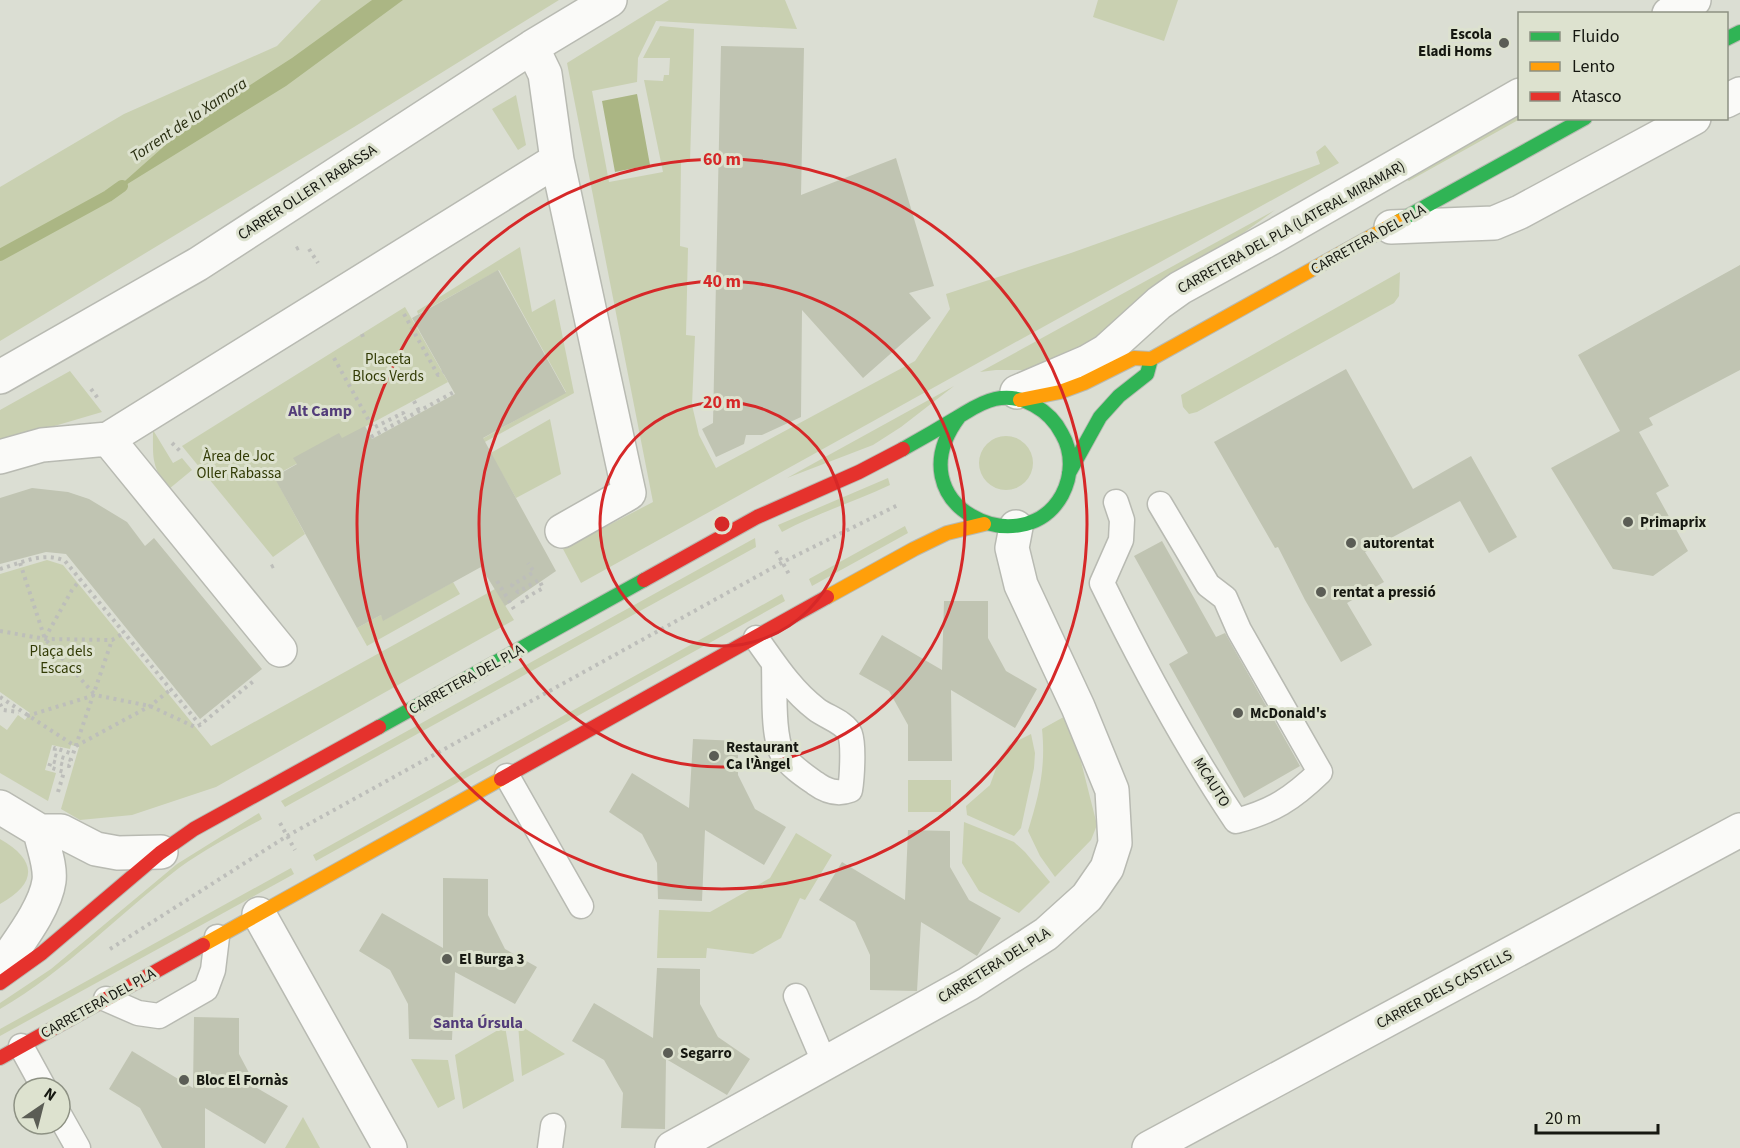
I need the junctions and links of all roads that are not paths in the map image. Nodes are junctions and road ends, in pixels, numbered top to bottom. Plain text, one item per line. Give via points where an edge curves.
1 (610, 0) edge
2 (1694, 0) edge
3 (1673, 12) edge
4 (532, 47) junction
5 (1518, 96) edge
6 (1581, 120) edge
7 (1690, 120) edge
8 (557, 160) junction
9 (1391, 227) junction
10 (1151, 359) junction
11 (0, 376) edge
12 (1012, 399) junction
13 (959, 417) junction
14 (108, 439) junction
15 (0, 457) edge
16 (1069, 473) junction
17 (1116, 502) dead end
18 (1160, 504) dead end
19 (984, 524) junction
20 (1016, 527) junction
21 (562, 531) dead end
22 (756, 638) junction
23 (280, 650) dead end
24 (774, 666) junction
25 (507, 776) junction
26 (0, 807) edge
27 (1740, 830) edge
28 (40, 831) junction
29 (161, 852) junction
30 (581, 906) dead end
31 (259, 914) junction
32 (217, 938) junction
33 (0, 970) edge
34 (0, 982) edge
35 (796, 996) dead end
36 (106, 999) junction
37 (21, 1046) junction
38 (0, 1058) edge
39 (825, 1064) junction
40 (37, 1076) edge
41 (390, 1148) edge
42 (672, 1148) edge
43 (1149, 1148) edge

1 - 4 street, CARRER OLLER I RABASSA
2 - 3 street
4 - 8 street via 545,74
4 - 11 street, CARRER OLLER I RABASSA via 198,264
5 - 12 street, CARRETERA DEL PLA (LATERAL MIRAMAR) via 1188,283 1159,303 1106,351
6 - 9 main road, CARRETERA DEL PLA
7 - 9 street via 1494,223
8 - 14 street
8 - 21 street via 629,493
9 - 10 main road, CARRETERA DEL PLA
10 - 12 main road via 1134,358 1060,392
10 - 16 main road via 1147,374 1126,388 1099,416
12 - 13 main road, CARRETERA DEL PLA via 987,400
12 - 16 main road, CARRETERA DEL PLA via 1035,404 1059,426 1067,441
13 - 19 main road, CARRETERA DEL PLA via 943,444 942,476 957,506
13 - 29 main road, CARRETERA DEL PLA via 874,465 793,499 708,543 237,803
14 - 15 street via 42,444
14 - 23 street
16 - 20 main road, CARRETERA DEL PLA via 1057,502 1045,514
17 - 18 lane, MCAUTO via 1122,520 1121,540 1102,584 1157,691 1236,821 1262,814 1298,793 1320,772 1239,630 1225,598 1208,585
19 - 20 main road, CARRETERA DEL PLA
19 - 22 main road, CARRETERA DEL PLA via 947,533 914,549
20 - 39 street, CARRETERA DEL PLA via 1012,548 1021,585 1112,790 1115,843 1107,868 1087,897 1046,934 968,984
22 - 24 lane
22 - 25 main road, CARRETERA DEL PLA
24 - 24 lane via 775,722 783,755 823,788 840,794 850,790 850,734 815,709
25 - 30 lane
25 - 31 main road, CARRETERA DEL PLA
26 - 28 street
27 - 43 street, CARRER DELS CASTELLS
28 - 29 street via 61,831 96,849
28 - 33 street via 49,882 35,916
29 - 34 main road, CARRETERA DEL PLA via 56,942
31 - 32 main road, CARRETERA DEL PLA
31 - 41 street
32 - 36 main road, CARRETERA DEL PLA
32 - 36 lane via 206,989 159,1016 138,1013
35 - 39 lane
36 - 37 main road, CARRETERA DEL PLA
37 - 38 main road, CARRETERA DEL PLA
37 - 40 lane
39 - 42 street, CARRETERA DEL PLA

